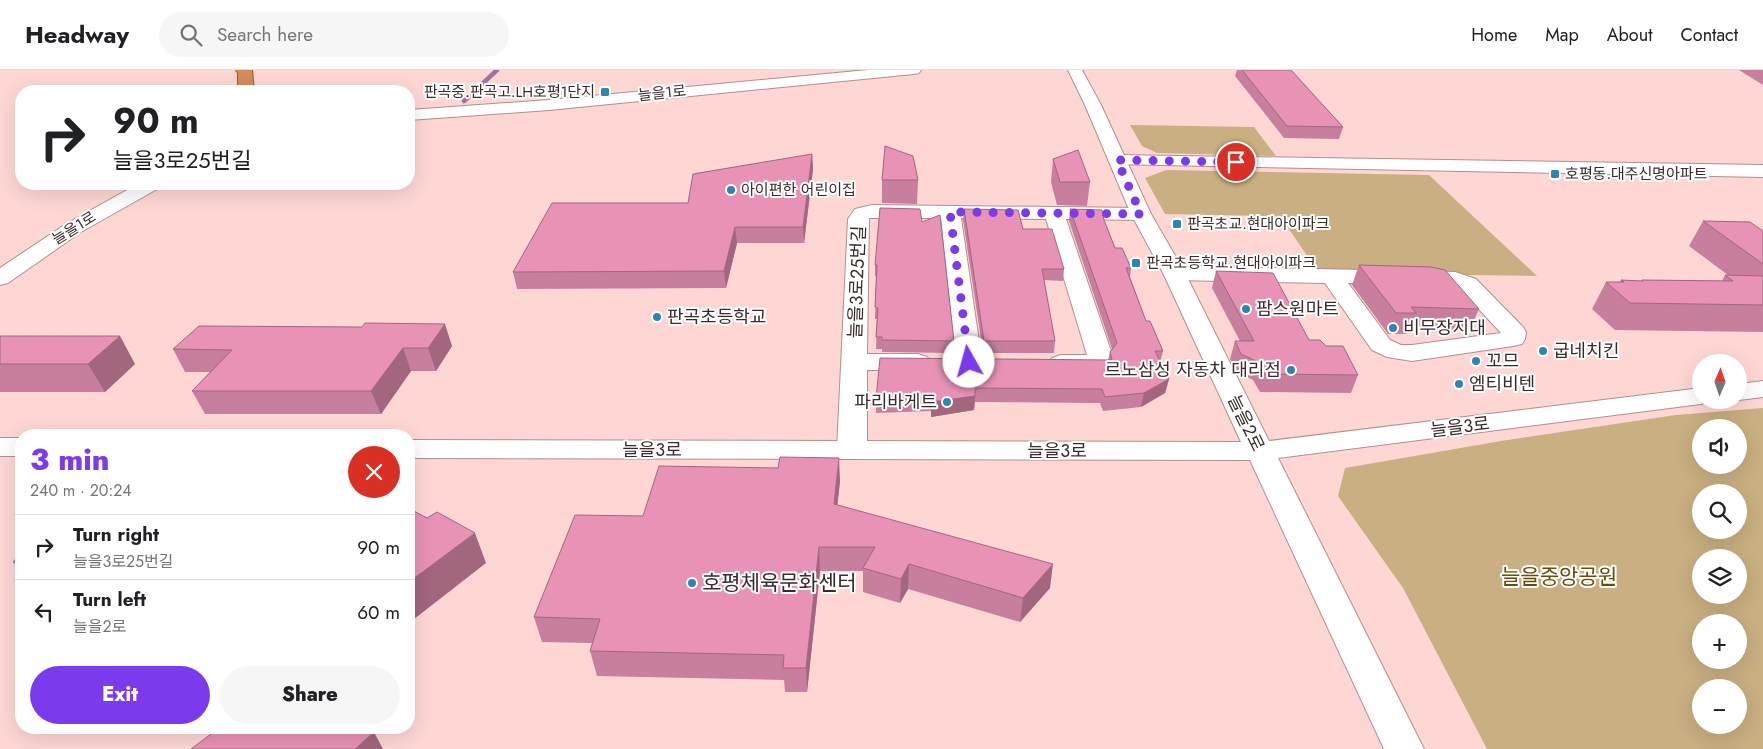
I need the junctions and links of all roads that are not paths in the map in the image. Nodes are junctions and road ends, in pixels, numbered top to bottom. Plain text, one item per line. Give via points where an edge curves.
1 (914, 70) edge
2 (1075, 70) edge
3 (415, 115) edge
4 (1117, 160) junction
5 (1763, 171) edge
6 (140, 190) edge
7 (950, 212) junction
8 (1054, 213) junction
9 (1141, 214) junction
10 (1174, 273) junction
11 (1332, 277) junction
12 (0, 278) edge
13 (854, 362) junction
14 (1035, 362) edge
15 (1763, 389) edge
16 (1748, 391) edge
17 (1692, 397) edge
18 (0, 447) edge
19 (15, 447) edge
20 (415, 449) edge
21 (852, 450) junction
22 (1260, 452) junction
23 (1404, 749) edge

1 - 3 street, 늘을1로
2 - 4 street, 늘을2로
4 - 5 street
4 - 9 street, 늘을2로
6 - 12 street, 늘을1로 via 94,214
7 - 8 street, 늘을3로25번길
7 - 13 street, 늘을3로25번길 via 872,211 862,213 858,219
7 - 13 street via 962,362
8 - 9 street, 늘을3로25번길
8 - 14 street via 1100,357 1093,363
9 - 10 street, 늘을2로
10 - 11 street
10 - 22 street, 늘을2로
11 - 11 street via 1455,279 1468,284 1514,332 1513,339 1412,353 1396,352 1381,345
13 - 21 street, 늘을3로25번길
15 - 16 street
17 - 22 street, 늘을3로
18 - 19 street
20 - 21 street, 늘을3로
21 - 22 street, 늘을3로
22 - 23 street, 늘을2로

